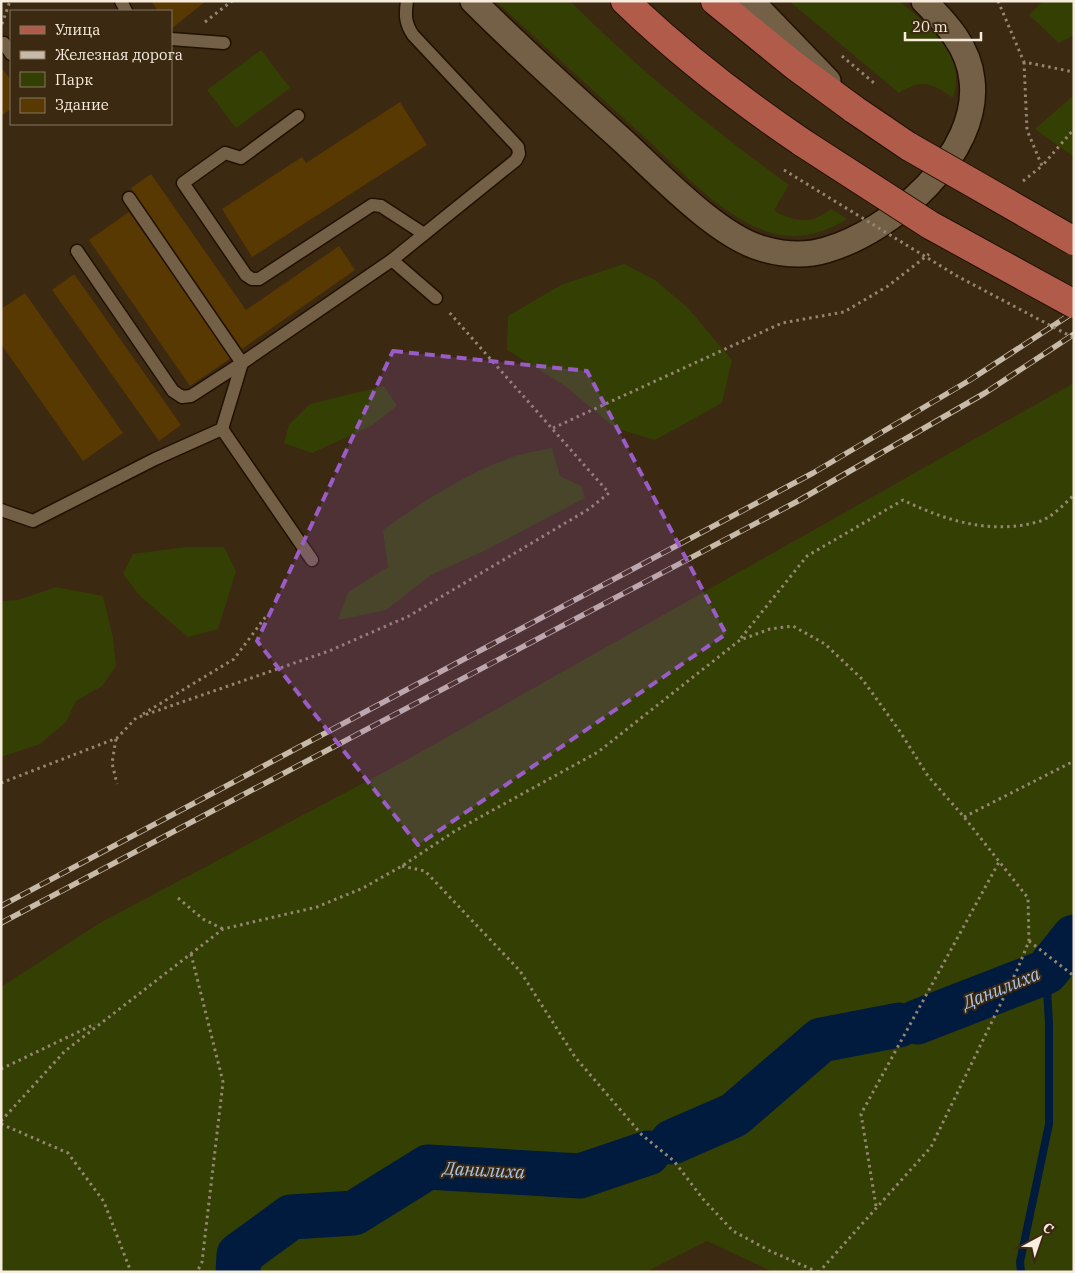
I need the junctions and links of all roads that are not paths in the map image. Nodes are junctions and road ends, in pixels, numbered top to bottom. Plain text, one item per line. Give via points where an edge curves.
1 (407, 1) edge
2 (473, 1) edge
3 (625, 1) edge
4 (715, 1) edge
5 (750, 1) edge
6 (924, 1) edge
7 (172, 39) edge
8 (224, 43) dead end
9 (1, 45) edge
10 (10, 52) edge
11 (855, 110) junction
12 (298, 116) dead end
13 (129, 198) dead end
14 (424, 234) junction
15 (1074, 241) edge
16 (77, 251) dead end
17 (392, 260) junction
18 (436, 298) road end
19 (1074, 304) edge
20 (242, 364) junction
21 (222, 428) junction
22 (1, 510) edge
23 (312, 560) dead end

1 - 14 lane via 406,26 518,147 520,154
2 - 6 street via 694,206 744,241 762,249 799,254 842,244 894,213 933,178 965,132 972,94 967,60 950,28
3 - 19 main road, bridge via 682,54 757,112 930,225
4 - 11 main road
5 - 11 street
7 - 8 lane
9 - 10 lane via 4,43
11 - 15 main road, bridge via 908,146
12 - 14 lane via 241,158 225,153 183,183 246,275 259,279 372,205 381,206
13 - 20 lane
14 - 17 lane
16 - 20 lane via 173,391 182,397 190,396
17 - 18 lane
17 - 20 lane
20 - 21 lane
21 - 22 lane via 33,521
21 - 23 lane

